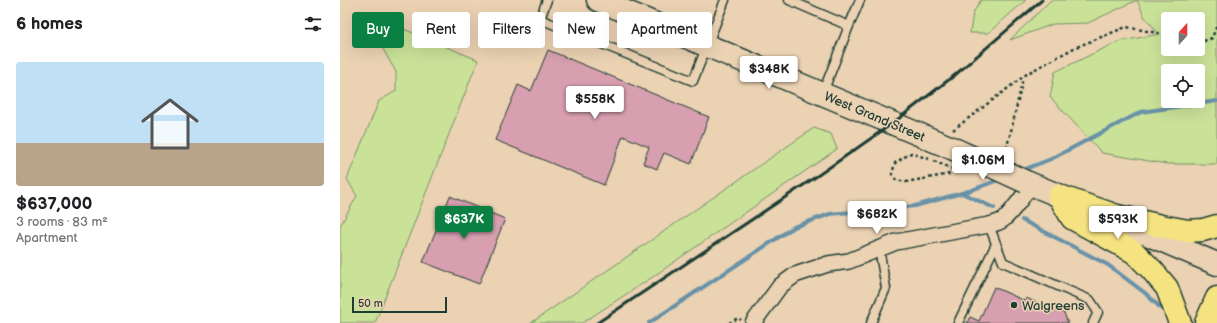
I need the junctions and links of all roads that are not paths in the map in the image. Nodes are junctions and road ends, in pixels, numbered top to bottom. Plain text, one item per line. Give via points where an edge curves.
1 (547, 0) edge
2 (598, 0) edge
3 (724, 0) edge
4 (789, 0) edge
5 (860, 0) edge
6 (627, 12) edge
7 (849, 26) junction
8 (712, 34) edge
9 (707, 48) edge
10 (712, 48) edge
11 (822, 94) junction
12 (1029, 183) junction
13 (1059, 196) junction
14 (989, 225) junction
15 (1217, 226) edge
16 (996, 244) junction
17 (879, 248) junction
18 (1217, 264) edge
19 (1217, 298) edge
20 (753, 323) edge
21 (871, 323) edge
22 (958, 323) edge
23 (1094, 323) edge
24 (1180, 323) edge
25 (1206, 323) edge

1 - 9 lane via 540,19 693,81
2 - 6 main road, West Grand Street
3 - 8 lane
4 - 7 lane
5 - 7 lane
7 - 11 lane
10 - 11 main road, West Grand Street
11 - 12 main road, West Grand Street, bridge
12 - 13 main road, West Grand Street
12 - 14 street via 1012,211 1002,221
13 - 15 main road via 1117,216 1161,226 1188,231
13 - 18 main road, West Grand Street
13 - 24 main road via 1072,218 1134,252 1152,270 1167,288
14 - 16 lane
14 - 17 street via 896,242
16 - 22 lane
16 - 23 lane via 1003,262 1090,300 1098,312
17 - 20 street via 849,261 828,264 795,275 780,286
17 - 21 lane via 886,288
19 - 25 main road

